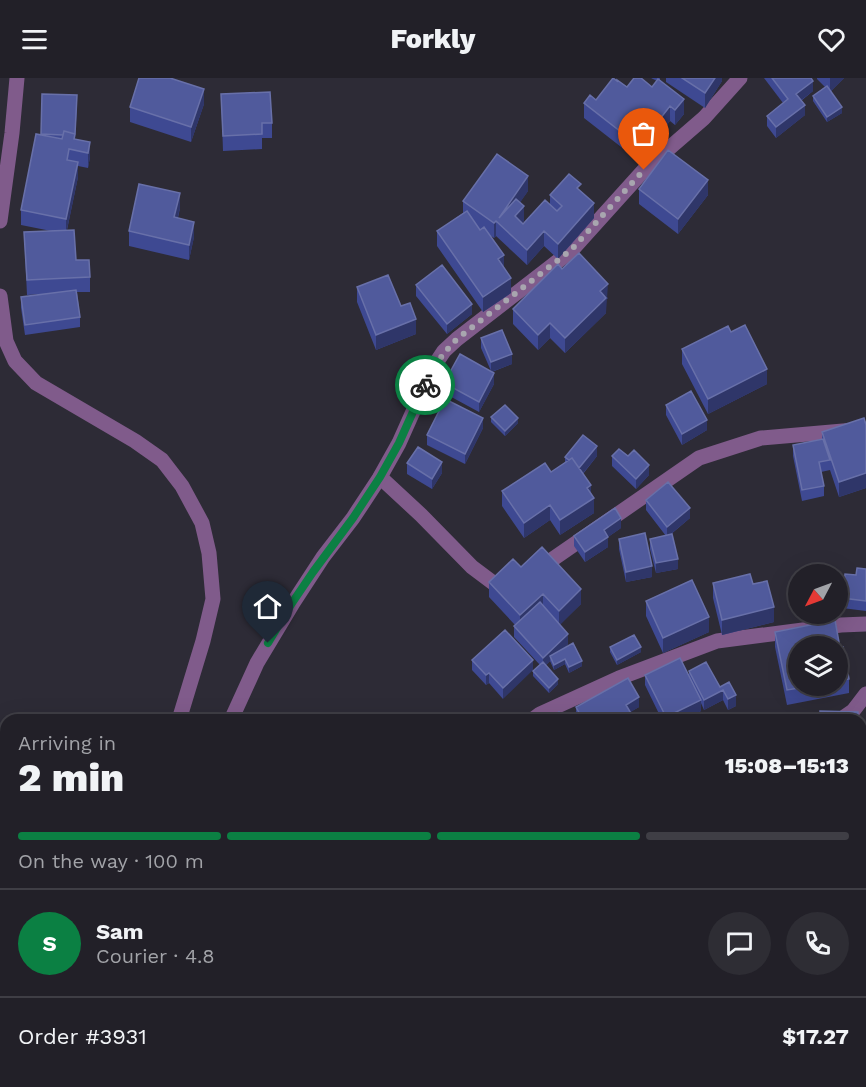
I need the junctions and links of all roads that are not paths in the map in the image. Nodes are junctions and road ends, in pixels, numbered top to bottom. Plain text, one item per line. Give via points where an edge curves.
1 (17, 78) edge
2 (740, 78) edge
3 (0, 221) edge
4 (0, 296) edge
5 (866, 429) edge
6 (380, 477) junction
7 (866, 624) edge
8 (866, 694) edge
9 (181, 714) edge
10 (234, 714) edge
11 (540, 714) edge
12 (849, 714) edge

1 - 3 street
2 - 6 street via 704,118 644,170 571,250 444,351
4 - 9 street via 6,340 15,361 36,383 162,460 183,486 202,523 213,599
5 - 6 street via 761,438 699,458 524,579 496,585 472,567
6 - 10 street via 292,603 257,663
7 - 11 street via 717,641 619,678
8 - 12 street

